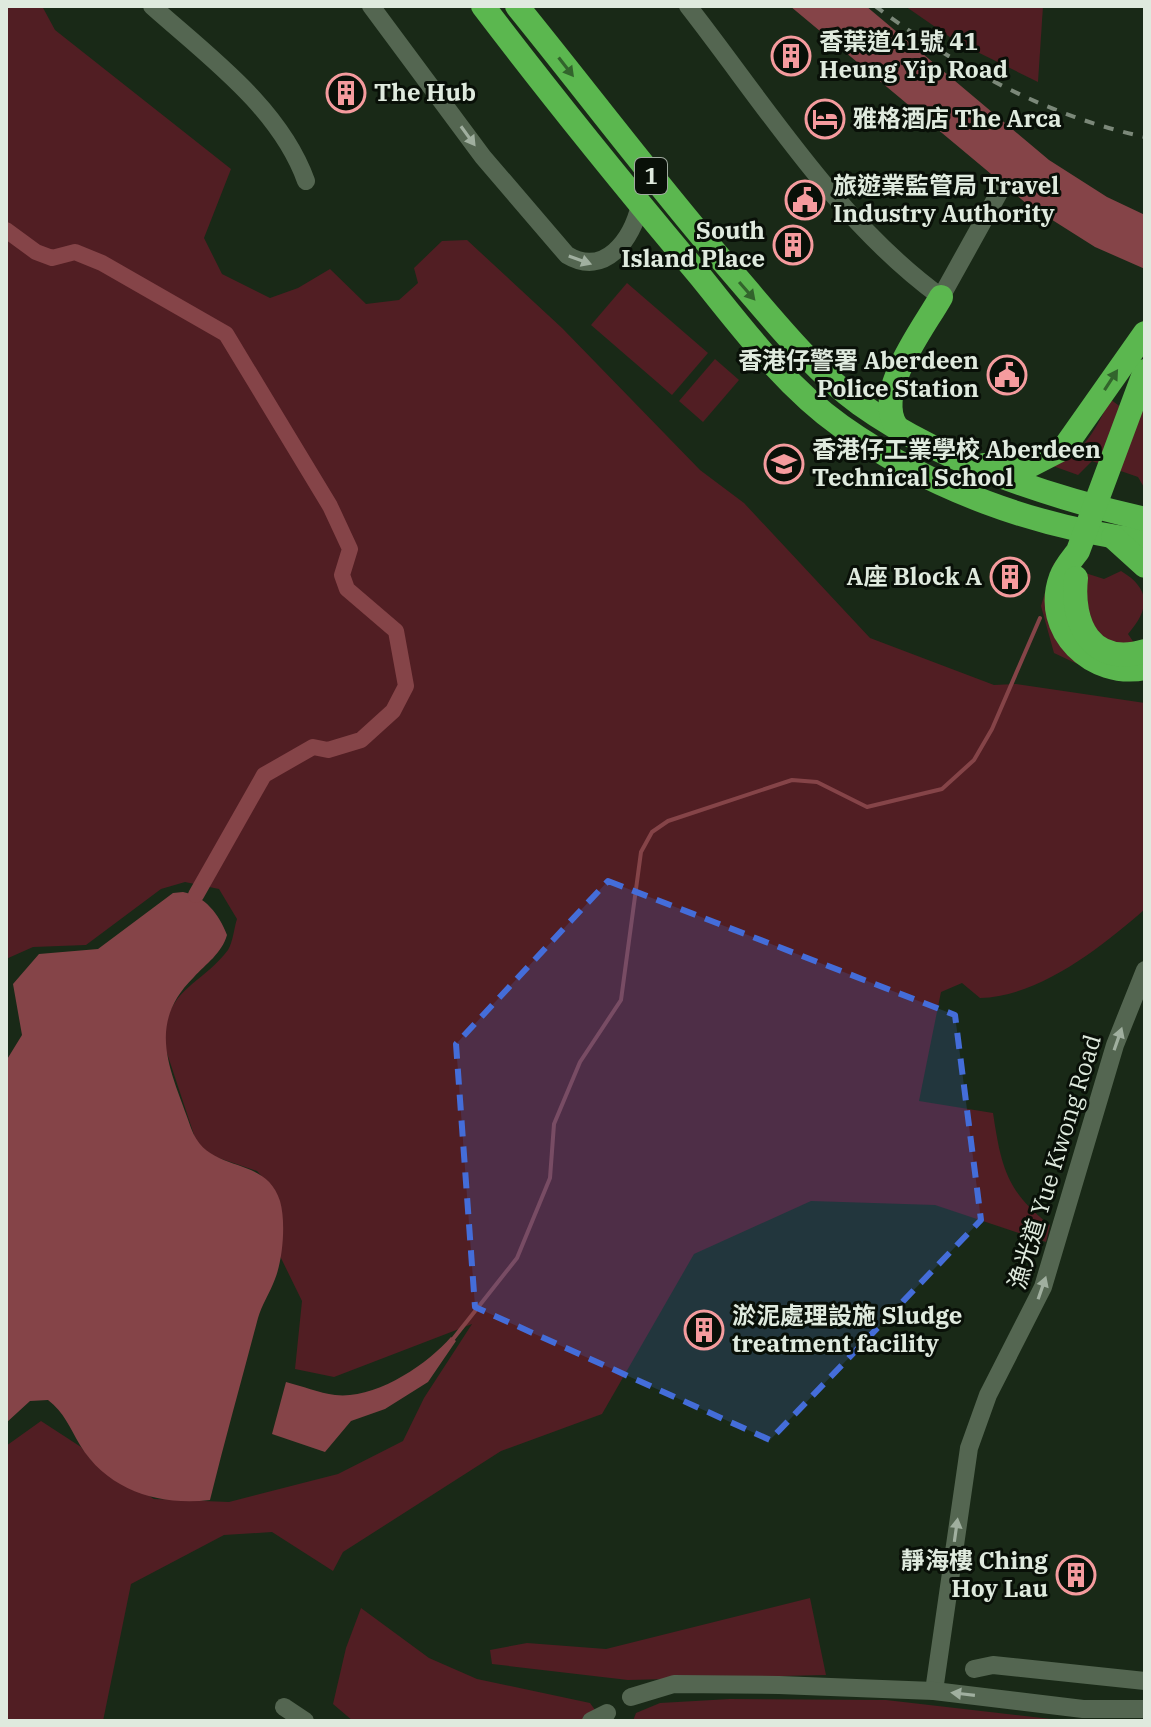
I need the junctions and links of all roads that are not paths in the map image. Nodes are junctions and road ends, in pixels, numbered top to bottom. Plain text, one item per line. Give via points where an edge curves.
1 (152, 6) edge
2 (371, 6) edge
3 (483, 6) edge
4 (517, 6) edge
5 (688, 6) edge
6 (306, 181) dead end
7 (1001, 189) dead end
8 (640, 205) junction
9 (941, 297) junction
10 (1145, 333) edge
11 (1145, 371) edge
12 (831, 381) junction
13 (894, 381) junction
14 (896, 426) junction
15 (978, 464) junction
16 (1145, 519) edge
17 (1113, 537) junction
18 (1145, 541) edge
19 (1078, 551) junction
20 (1145, 566) edge
21 (1145, 651) edge
22 (1145, 668) edge
23 (1145, 970) edge
24 (974, 1669) dead end
25 (1145, 1681) edge
26 (934, 1691) junction
27 (631, 1697) dead end
28 (284, 1707) dead end
29 (1145, 1709) edge
30 (305, 1721) edge

1 - 6 street via 263,109 296,153
2 -> 8 street via 483,157 567,255 580,263 600,261 632,234
3 - 8 highway, 1
4 -> 12 highway, 1 via 676,208
5 - 9 street via 848,213
7 - 9 street
8 - 17 highway, 1 via 773,365 840,425 953,489 1030,517
9 - 13 highway
15 -> 10 highway via 1031,465 1072,441
11 - 19 highway
12 - 13 highway via 863,388
12 - 14 highway, 1
13 - 14 highway via 888,412
14 - 15 highway, 1
15 - 16 highway, 1 via 1010,482
17 - 18 highway, 1
17 - 20 highway
19 - 21 highway via 1073,602 1078,622 1110,652
19 - 22 highway via 1061,575 1058,590 1063,631 1101,666
26 -> 23 street, 漁光道 Yue Kwong Road via 969,1448 988,1395 1043,1287 1115,1045
24 - 25 street via 993,1665
26 - 27 street via 674,1684
29 -> 26 street via 1083,1709
28 - 30 street

